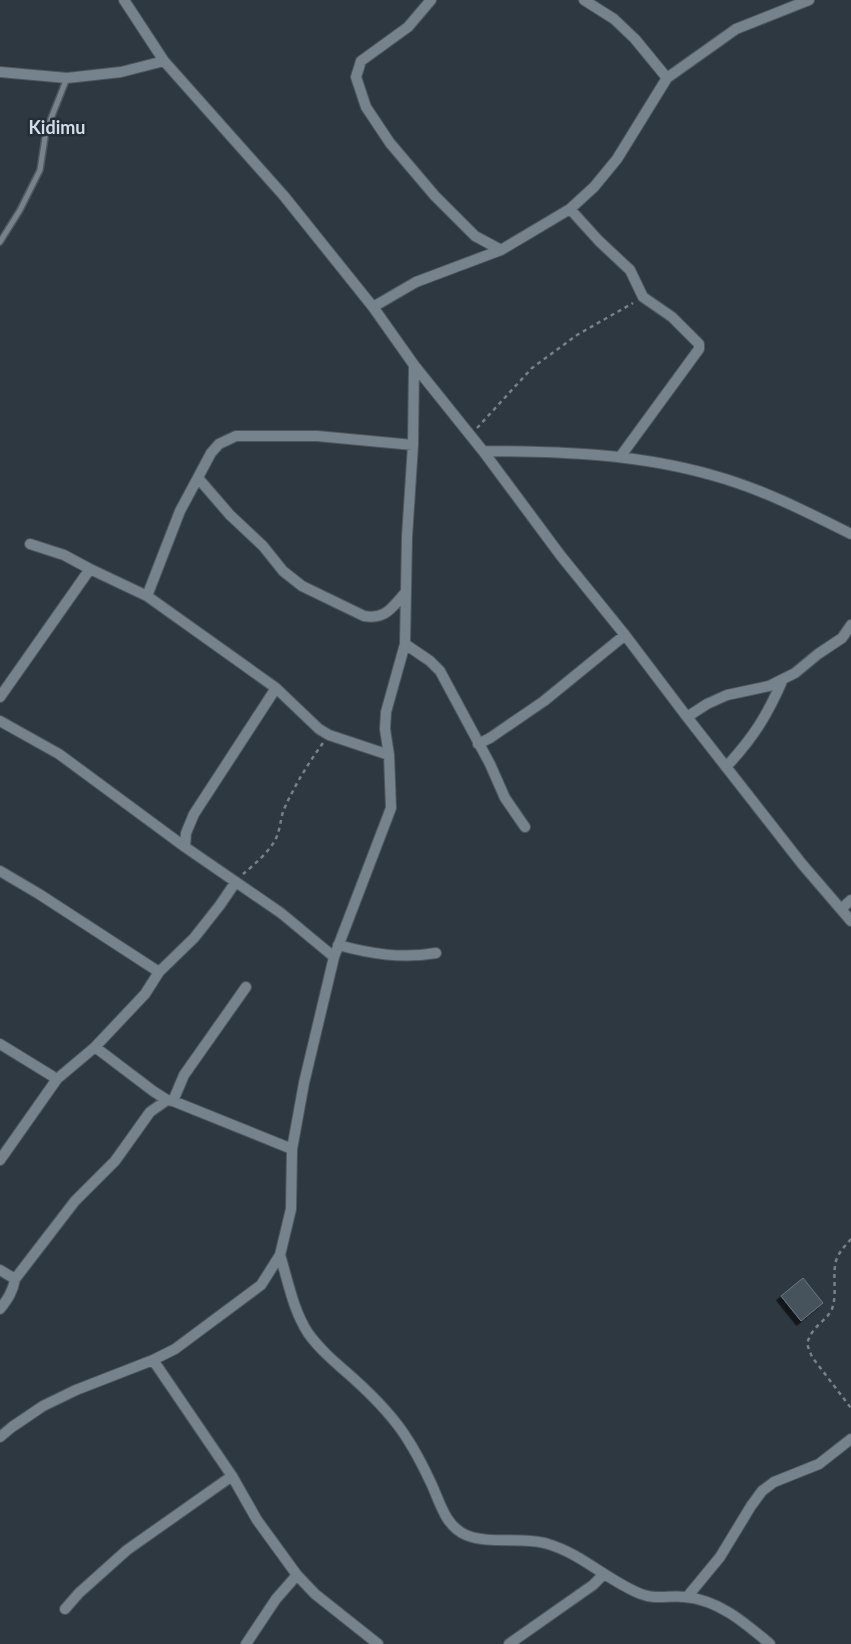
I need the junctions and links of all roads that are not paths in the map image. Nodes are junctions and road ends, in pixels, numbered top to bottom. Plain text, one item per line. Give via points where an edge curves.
1 (431, 0) edge
2 (584, 0) edge
3 (808, 0) edge
4 (128, 1) edge
5 (164, 61) junction
6 (0, 72) edge
7 (67, 78) junction
8 (668, 78) junction
9 (570, 209) junction
10 (0, 242) edge
11 (501, 250) junction
12 (373, 306) junction
13 (414, 365) junction
14 (413, 445) junction
15 (483, 450) junction
16 (620, 457) junction
17 (198, 478) junction
18 (851, 534) edge
19 (30, 544) dead end
20 (90, 569) junction
21 (406, 592) junction
22 (147, 596) junction
23 (851, 625) edge
24 (625, 635) junction
25 (405, 644) junction
26 (783, 679) junction
27 (276, 688) junction
28 (0, 697) edge
29 (687, 717) junction
30 (0, 721) edge
31 (478, 744) junction
32 (389, 755) junction
33 (726, 767) junction
34 (525, 827) dead end
35 (185, 848) junction
36 (0, 871) edge
37 (233, 882) junction
38 (851, 900) edge
39 (841, 909) junction
40 (851, 921) edge
41 (338, 945) junction
42 (436, 953) dead end
43 (334, 957) junction
44 (159, 972) junction
45 (246, 987) dead end
46 (0, 1044) edge
47 (96, 1047) junction
48 (57, 1079) junction
49 (170, 1100) junction
50 (292, 1149) junction
51 (0, 1160) edge
52 (280, 1255) junction
53 (0, 1270) edge
54 (15, 1279) junction
55 (0, 1309) edge
56 (153, 1360) junction
57 (0, 1437) edge
58 (851, 1439) edge
59 (232, 1476) junction
60 (604, 1574) junction
61 (297, 1575) junction
62 (686, 1597) junction
63 (65, 1608) dead end
64 (246, 1644) edge
65 (378, 1644) edge
66 (509, 1644) edge
67 (770, 1644) edge

1 - 11 street via 408,27 361,61 356,77 366,107 390,143 435,196 475,236
2 - 8 street via 614,19
3 - 8 street via 736,29
4 - 5 street
5 - 7 street via 121,72
5 - 12 street via 284,196
6 - 7 street
7 - 10 lane via 46,131 40,170
8 - 9 street via 617,159
9 - 11 street
9 - 16 street via 630,270 643,297 672,317 699,344 699,349
11 - 12 street via 416,282
12 - 13 street
13 - 14 street
13 - 15 street
14 - 17 street via 317,436 236,436 219,444
14 - 21 street
15 - 16 street
15 - 24 street via 561,556
16 - 18 street via 675,466 749,487
17 - 21 street via 230,515 302,586 364,616 375,618 386,614
17 - 22 street via 180,511
19 - 20 street via 64,555
20 - 22 street
20 - 28 street
21 - 25 street
22 - 27 street
23 - 26 street via 842,638 795,674
24 - 29 street
24 - 31 street via 544,701
25 - 31 street via 440,672
25 - 32 street via 386,712
26 - 29 street via 770,686 727,695
26 - 33 street via 760,726
27 - 32 street via 328,735
27 - 35 street via 194,814 186,833
29 - 33 street
30 - 35 street via 59,754
31 - 34 street via 505,798
32 - 41 street via 391,808
33 - 39 street
35 - 37 street
36 - 44 street
37 - 43 street via 280,913
37 - 44 street via 194,938
38 - 39 street
39 - 40 street
41 - 42 street via 396,956
41 - 43 street
43 - 50 street
44 - 47 street via 145,994
45 - 49 street
46 - 48 street
47 - 48 street
47 - 49 street via 153,1091
48 - 51 street
49 - 50 street
49 - 54 street via 150,1112 115,1161 75,1201
50 - 52 street via 291,1209
52 - 56 street via 261,1285 175,1349
52 - 60 street via 297,1312 308,1333 397,1423 446,1517 454,1526 478,1538 548,1543 566,1550
53 - 54 street
54 - 55 street via 14,1287
56 - 57 street via 43,1406
56 - 59 street
58 - 62 street via 819,1464 774,1482 762,1491 720,1557
59 - 61 street via 257,1520
59 - 63 street via 126,1550
60 - 62 street via 643,1595
60 - 66 street
61 - 64 street via 276,1599
61 - 65 street via 315,1594
62 - 67 street via 729,1612

